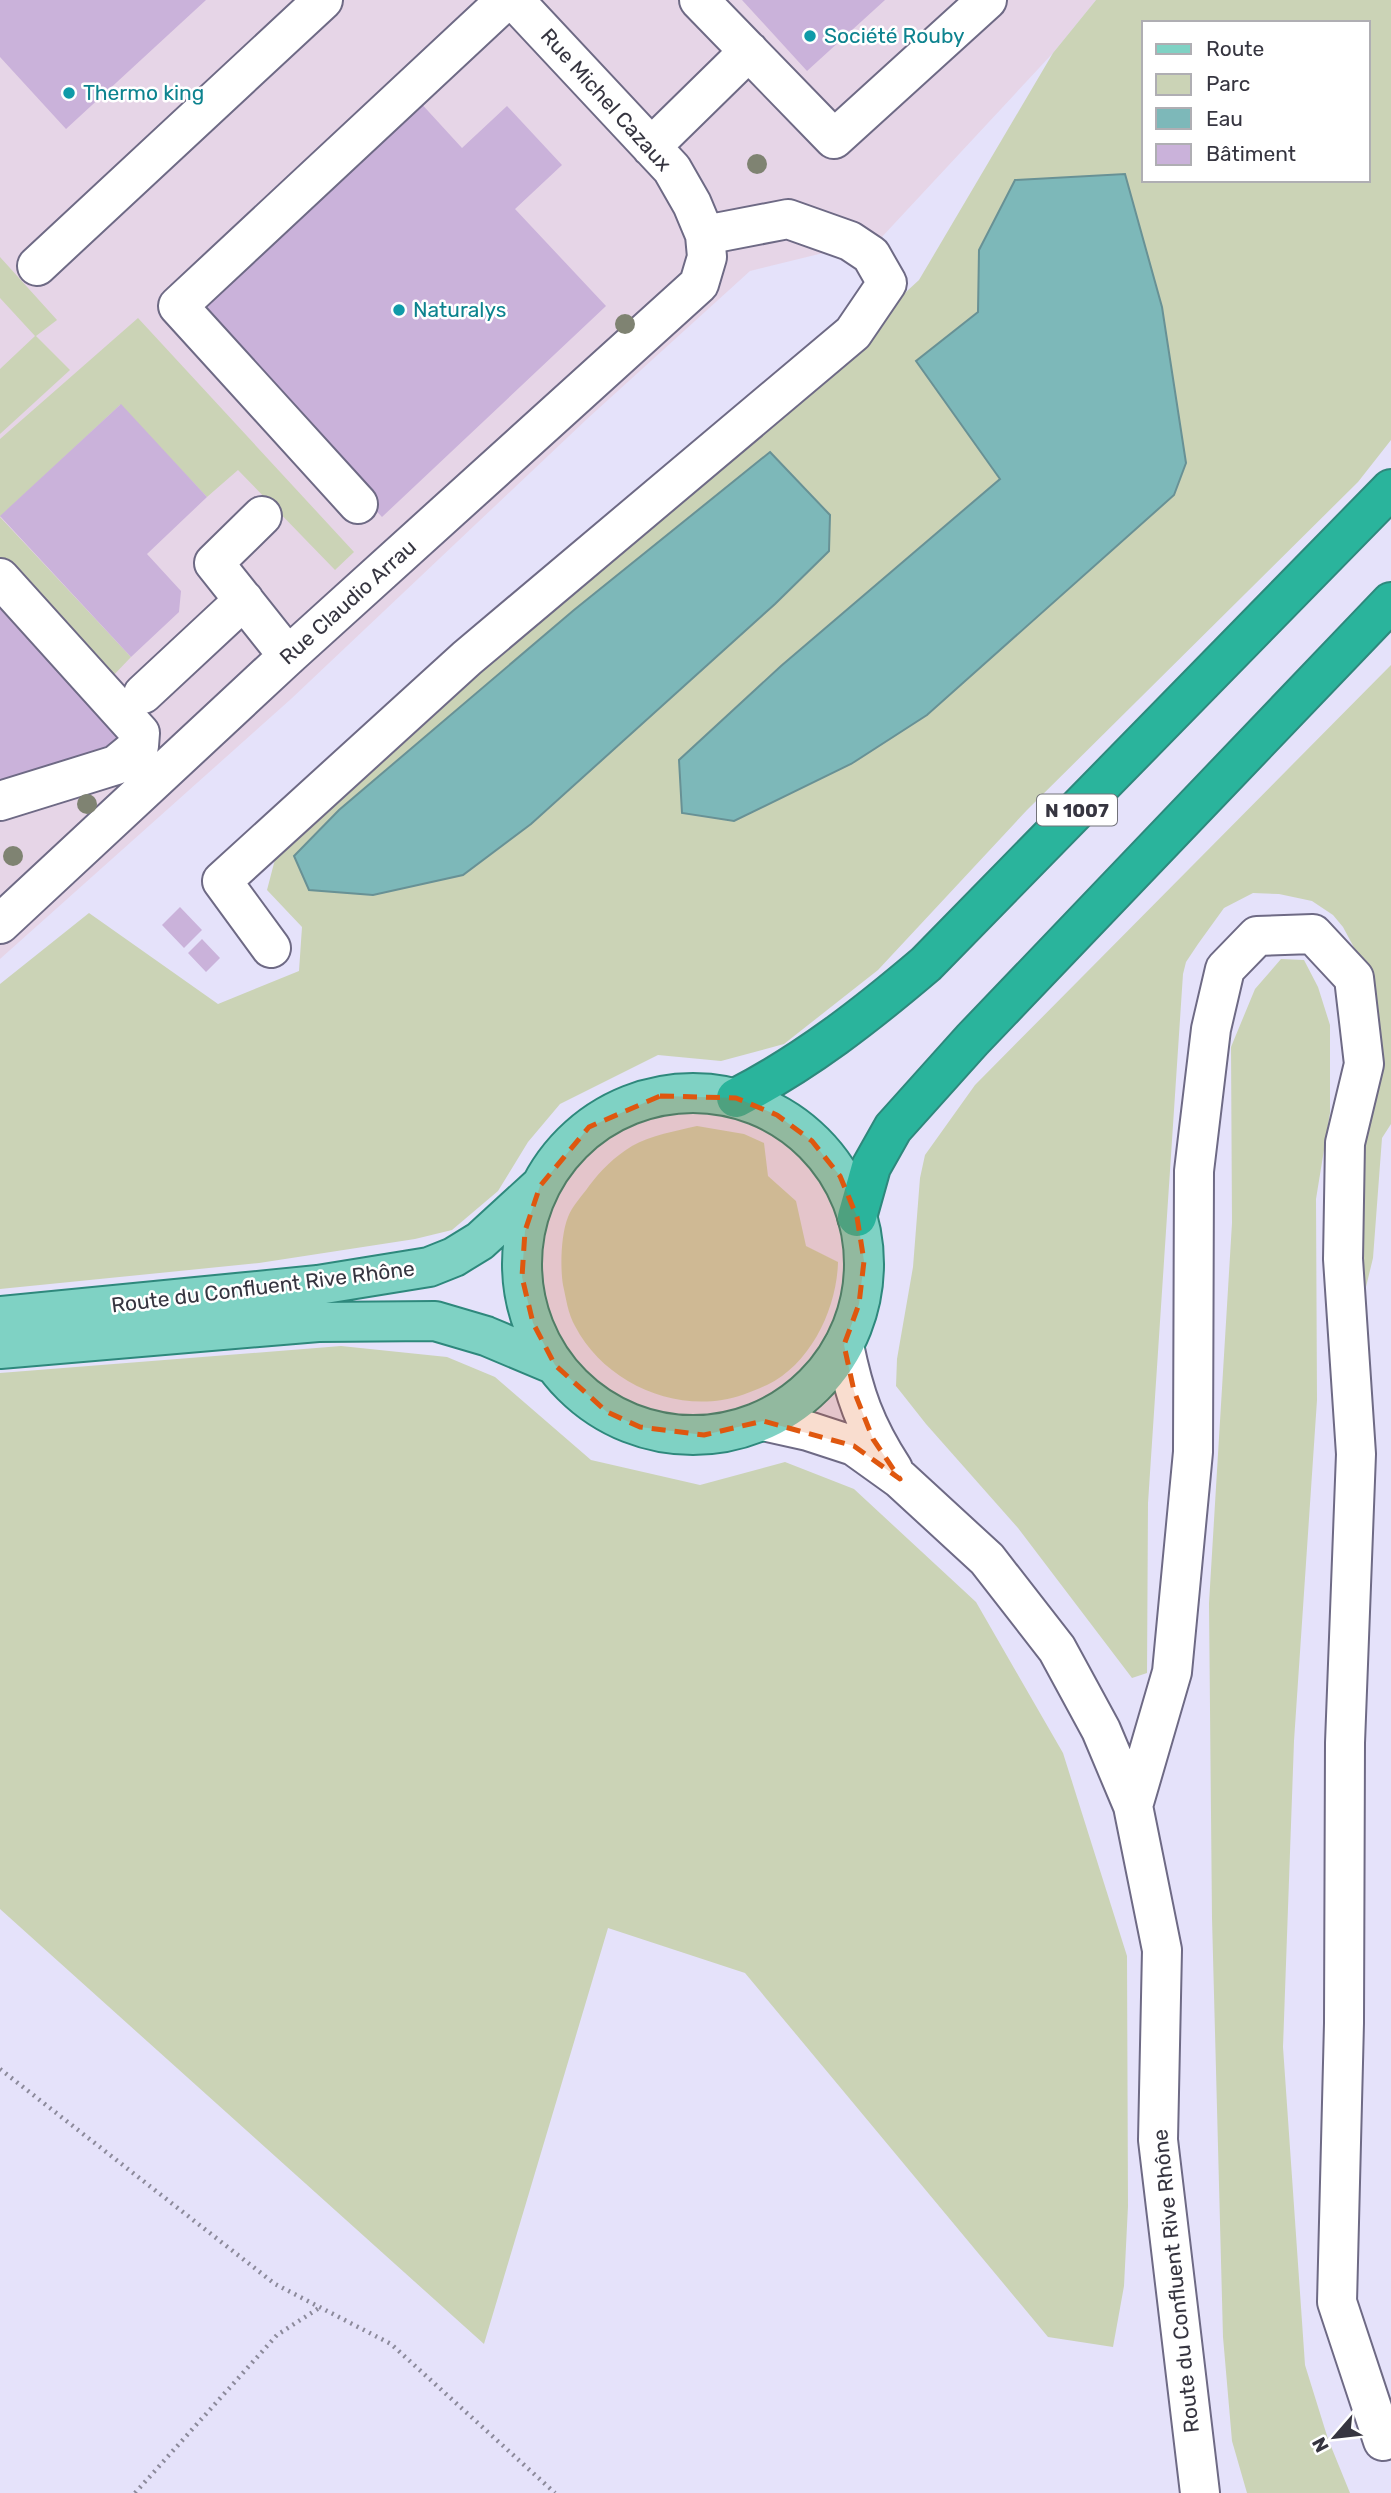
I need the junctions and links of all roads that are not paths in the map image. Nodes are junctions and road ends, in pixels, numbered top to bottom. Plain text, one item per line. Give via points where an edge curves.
1 (323, 0) edge
2 (506, 0) edge
3 (514, 0) edge
4 (699, 0) edge
5 (987, 0) edge
6 (749, 51) junction
7 (651, 147) junction
8 (705, 235) junction
9 (37, 266) dead end
10 (699, 284) joint
11 (1391, 489) edge
12 (358, 504) dead end
13 (262, 516) dead end
14 (0, 578) edge
15 (244, 600) junction
16 (1391, 602) edge
17 (288, 656) junction
18 (143, 694) dead end
19 (0, 801) edge
20 (0, 924) edge
21 (271, 948) dead end
22 (736, 1098) junction
23 (540, 1186) junction
24 (857, 1217) junction
25 (0, 1316) edge
26 (844, 1345) junction
27 (0, 1349) edge
28 (555, 1365) junction
29 (763, 1421) junction
30 (900, 1479) junction
31 (1133, 1806) junction
32 (1383, 2441) dead end
33 (1200, 2493) edge

1 - 9 street
2 - 12 street via 178,306
3 - 7 street, Rue Michel Cazaux
4 - 6 street
5 - 6 street via 834,139
6 - 7 street
7 - 8 street, Rue Michel Cazaux via 672,169
8 - 10 street, Rue Michel Cazaux via 707,257
8 - 21 street via 789,219 850,241 871,255 887,283 853,333 467,658 222,881
10 - 17 street, Rue Claudio Arrau
11 - 22 highway, N 1007 via 926,964 819,1050
13 - 15 street via 214,563
14 - 19 street via 140,733 139,746 116,765
15 - 17 street
15 - 18 street
16 - 24 highway via 893,1128 871,1167
17 - 20 street, Rue Claudio Arrau
22 - 23 main road via 698,1093 660,1096 623,1108 589,1127 562,1154
22 - 24 main road via 777,1115 812,1142 840,1176
23 - 25 main road, Route du Confluent Rive Rhône via 480,1241 429,1267 318,1285
23 - 28 main road via 525,1231 522,1277 533,1323
24 - 26 main road via 864,1261 859,1304
26 - 29 main road via 823,1376 795,1402
26 - 30 street, Route du Confluent Rive Rhône via 854,1391 873,1438
27 - 28 main road, Route du Confluent Rive Rhône via 318,1322 435,1321
28 - 29 main road via 607,1412 640,1427 674,1435 704,1435
29 - 30 street, Route du Confluent Rive Rhône via 853,1446
30 - 31 street, Route du Confluent Rive Rhône via 987,1559 1058,1649 1101,1730
31 - 32 street via 1172,1672 1193,1452 1194,1171 1211,1029 1225,970 1257,936 1313,934 1354,978 1364,1064 1345,1143 1343,1259 1356,1454 1345,1744 1337,2302
31 - 33 street, Route du Confluent Rive Rhône via 1162,1950 1158,2140

